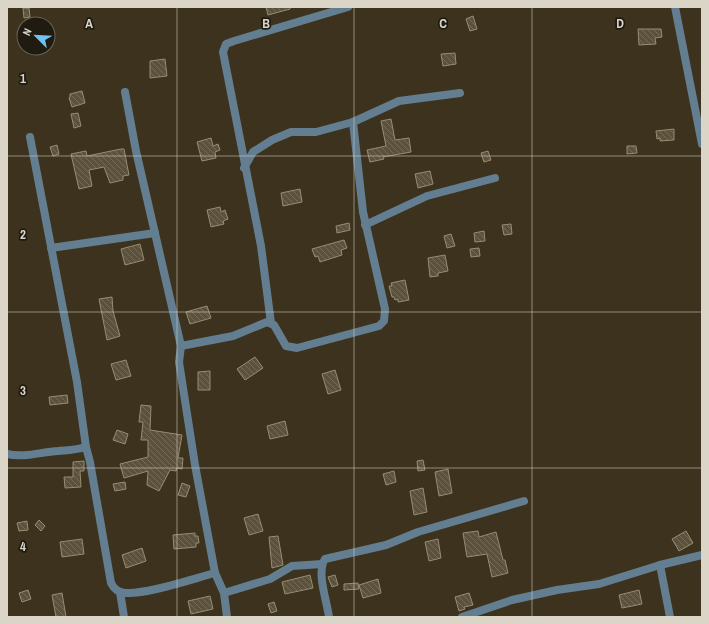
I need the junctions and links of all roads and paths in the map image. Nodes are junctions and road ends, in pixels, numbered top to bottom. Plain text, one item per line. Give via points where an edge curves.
1 (348, 7) edge
2 (676, 7) edge
3 (125, 92) dead end
4 (460, 92) dead end
5 (353, 122) junction
6 (30, 137) dead end
7 (702, 144) edge
8 (244, 168) junction
9 (495, 178) dead end
10 (365, 225) junction
11 (155, 233) junction
12 (51, 248) junction
13 (271, 323) junction
14 (181, 346) junction
15 (86, 447) junction
16 (7, 454) edge
17 (524, 502) dead end
18 (702, 555) edge
19 (322, 564) junction
20 (660, 565) junction
21 (215, 573) junction
22 (120, 592) junction
23 (224, 593) junction
24 (124, 617) edge
25 (227, 617) edge
26 (329, 617) edge
27 (462, 617) edge
28 (670, 617) edge

1 - 8 street via 226,44 223,52
2 - 7 street
3 - 11 street
4 - 5 street via 399,101
5 - 8 street via 316,132 291,132 272,140 253,152
5 - 10 street
6 - 12 street
8 - 13 street via 261,246
9 - 10 street via 427,196
10 - 13 street via 385,309 386,318 382,324 297,348 286,346
11 - 12 street
11 - 14 street
12 - 15 street via 77,382
13 - 14 street via 233,336
14 - 21 street via 180,373
15 - 16 street via 30,456
15 - 22 street via 111,583 115,590
17 - 19 street via 425,530 386,545 326,559
18 - 20 street
19 - 23 street via 292,566 270,580
19 - 26 street via 321,572
20 - 27 street via 599,584 512,600
20 - 28 street
21 - 22 street via 142,591
21 - 23 street
22 - 24 street
23 - 25 street

